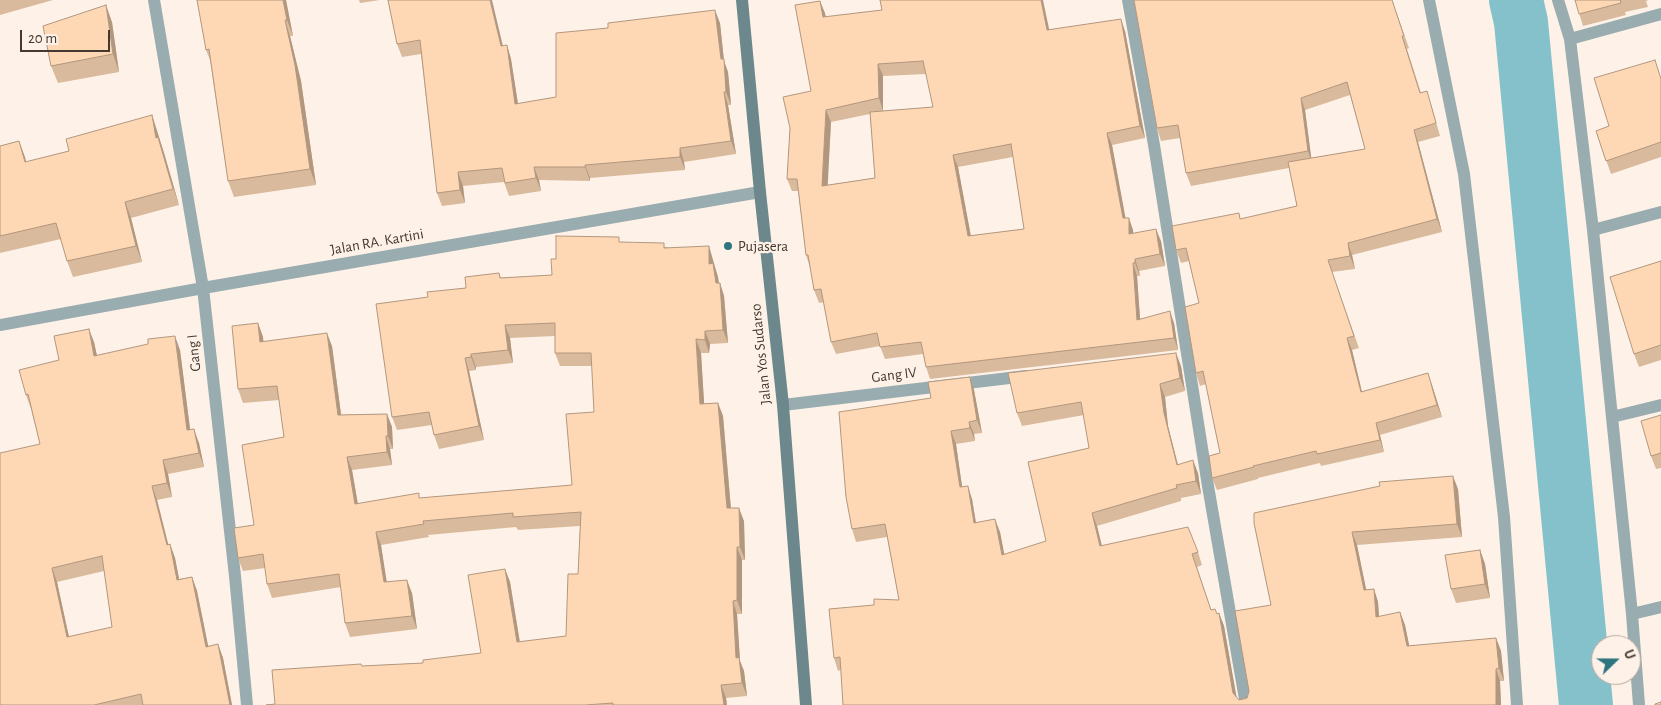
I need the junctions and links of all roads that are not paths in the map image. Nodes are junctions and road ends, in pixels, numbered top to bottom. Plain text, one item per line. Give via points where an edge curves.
1 (154, 0) edge
2 (742, 0) edge
3 (1128, 0) edge
4 (1429, 0) edge
5 (1558, 0) edge
6 (1661, 14) edge
7 (1570, 39) junction
8 (760, 192) junction
9 (1661, 212) edge
10 (1593, 230) junction
11 (203, 288) junction
12 (0, 325) edge
13 (1040, 374) edge
14 (1661, 404) edge
15 (783, 405) junction
16 (1612, 417) junction
17 (1661, 607) edge
18 (1632, 614) junction
19 (247, 705) edge
20 (806, 705) edge
21 (1246, 705) edge
22 (1517, 705) edge
23 (1638, 705) edge

1 - 11 street, Gang I
2 - 8 main road, Jalan Yos Sudarso
3 - 21 street via 1155,155 1183,358
4 - 22 street via 1464,174 1504,518
5 - 7 street
6 - 7 street
7 - 10 street
8 - 11 street, Jalan RA. Kartini
8 - 15 main road, Jalan Yos Sudarso
9 - 10 street
10 - 16 street
11 - 12 street, Jalan RA. Kartini
11 - 19 street, Gang I
13 - 15 street, Gang IV
14 - 16 street
15 - 20 main road, Jalan Yos Sudarso
16 - 18 street
17 - 18 street
18 - 23 street

